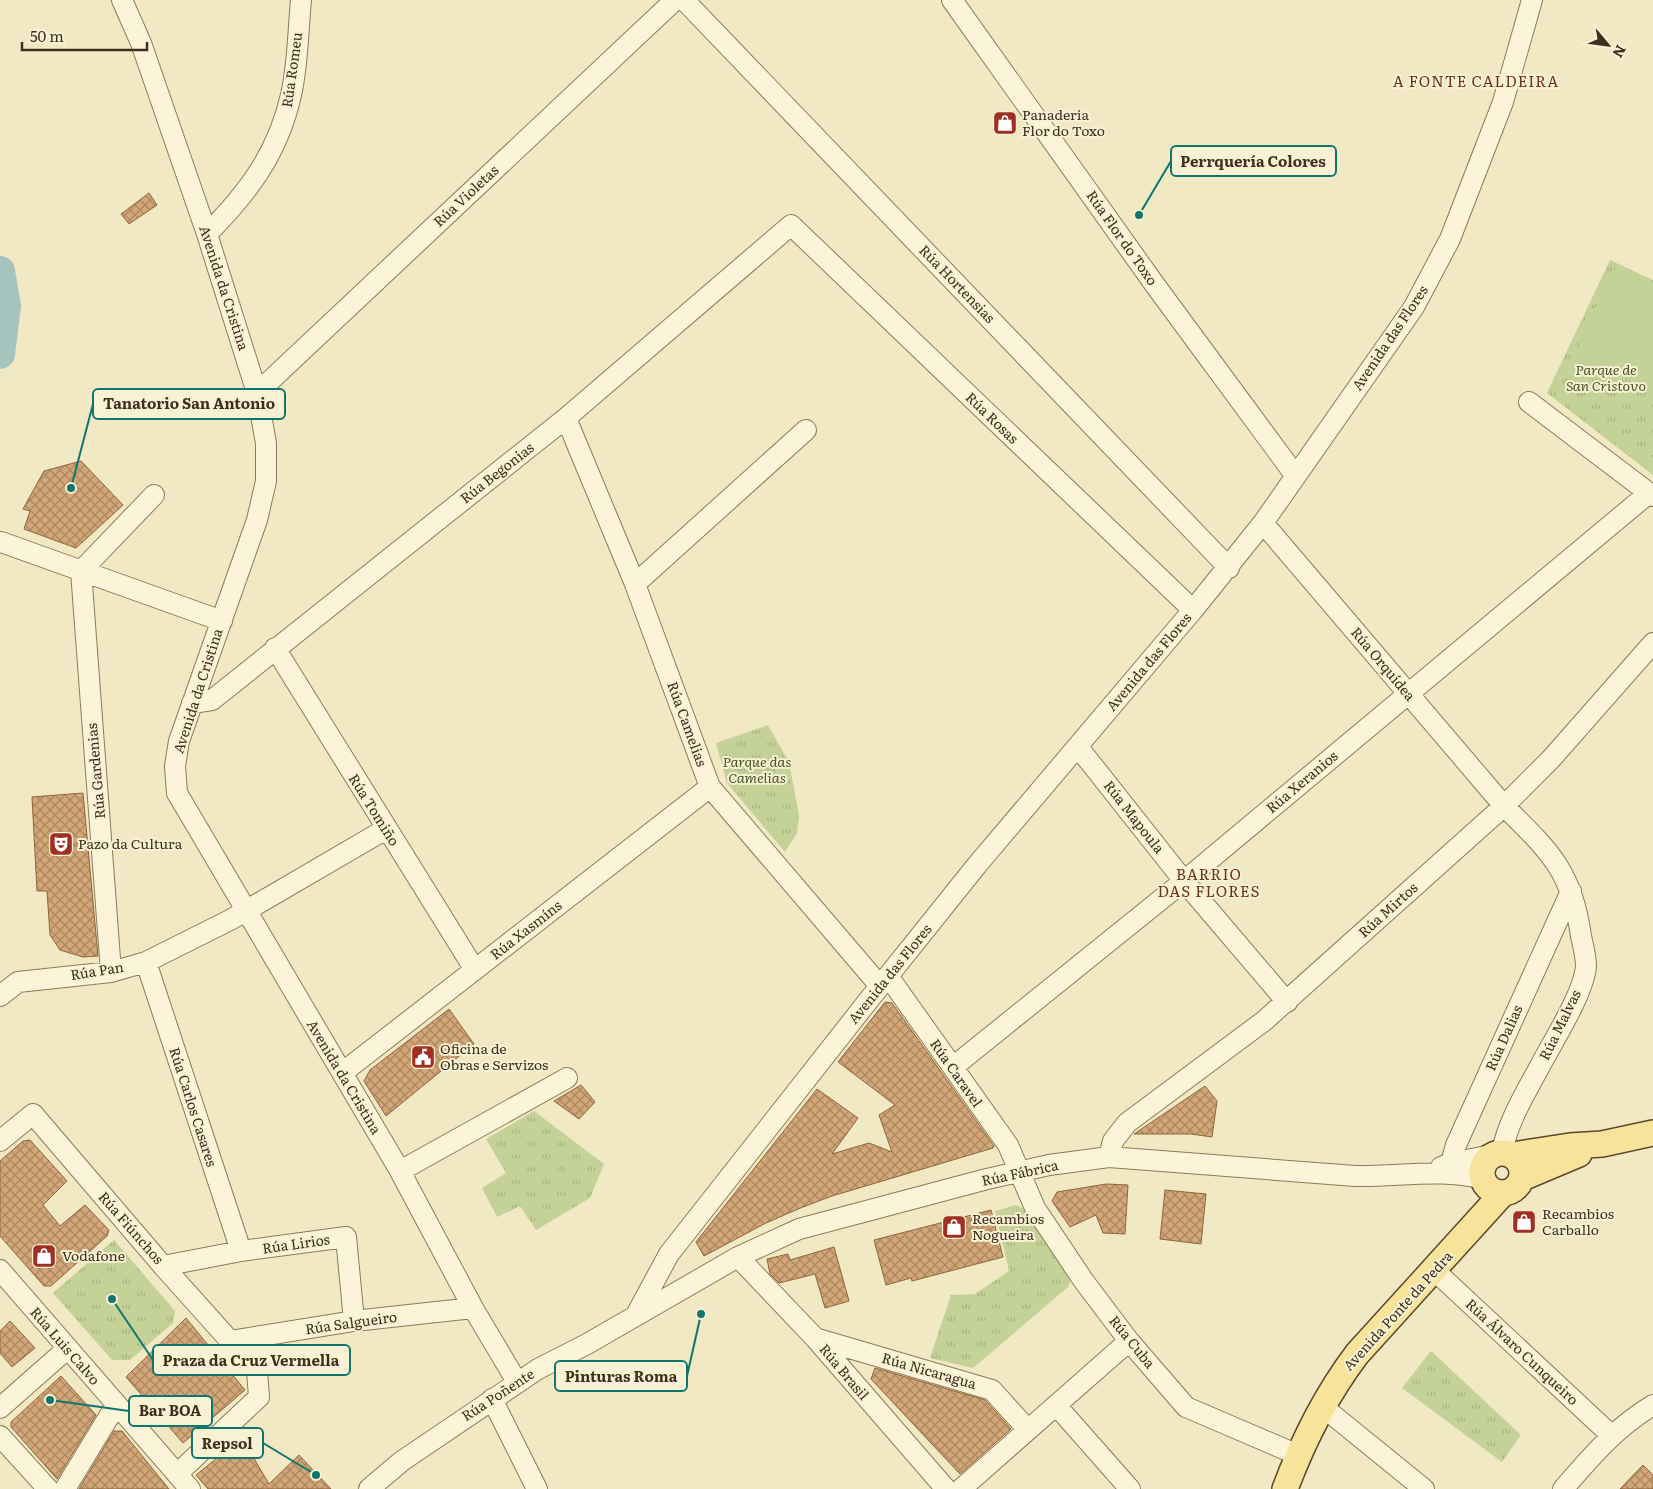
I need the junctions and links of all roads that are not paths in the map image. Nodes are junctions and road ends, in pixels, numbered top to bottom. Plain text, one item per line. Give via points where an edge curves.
1 (122, 0) edge
2 (301, 0) edge
3 (952, 0) edge
4 (1532, 0) edge
5 (676, 1) edge
6 (791, 225) joint
7 (207, 234) junction
8 (257, 393) junction
9 (1529, 402) dead end
10 (566, 418) junction
11 (806, 430) dead end
12 (1295, 475) junction
13 (154, 495) dead end
14 (1651, 495) edge
15 (1264, 523) junction
16 (1, 542) edge
17 (1229, 568) junction
18 (81, 571) junction
19 (635, 584) junction
20 (1194, 610) junction
21 (222, 621) junction
22 (1653, 643) edge
23 (275, 648) junction
24 (1408, 693) junction
25 (192, 703) junction
26 (1078, 747) junction
27 (710, 787) junction
28 (1504, 806) junction
29 (386, 829) junction
30 (1184, 881) junction
31 (1571, 891) junction
32 (246, 910) junction
33 (1559, 914) junction
34 (1580, 928) junction
35 (146, 962) junction
36 (475, 970) junction
37 (111, 972) junction
38 (884, 981) junction
39 (0, 996) edge
40 (1287, 1002) junction
41 (953, 1067) junction
42 (342, 1073) junction
43 (567, 1078) dead end
44 (1653, 1133) edge
45 (0, 1141) edge
46 (1602, 1144) junction
47 (1502, 1154) junction
48 (1109, 1157) junction
49 (1451, 1163) junction
50 (400, 1171) junction
51 (1018, 1172) junction
52 (1430, 1172) junction
53 (1498, 1184) junction
54 (241, 1251) junction
55 (738, 1257) junction
56 (663, 1264) junction
57 (163, 1266) junction
58 (0, 1270) edge
59 (1434, 1270) junction
60 (684, 1288) junction
61 (473, 1308) junction
62 (636, 1314) junction
63 (354, 1321) junction
64 (815, 1338) junction
65 (230, 1341) junction
66 (1129, 1341) junction
67 (67, 1349) junction
68 (517, 1382) junction
69 (492, 1399) junction
70 (116, 1405) junction
71 (1056, 1405) junction
72 (1653, 1405) edge
73 (1323, 1407) junction
74 (0, 1408) edge
75 (1028, 1430) junction
76 (1611, 1435) junction
77 (0, 1436) edge
78 (1298, 1454) junction
79 (177, 1474) junction
80 (48, 1489) edge
81 (66, 1489) edge
82 (190, 1489) edge
83 (370, 1489) edge
84 (538, 1489) edge
85 (946, 1489) edge
86 (961, 1489) edge
87 (1130, 1489) edge
88 (1285, 1489) edge
89 (1424, 1489) edge
90 (1563, 1489) edge

1 - 7 street, Avenida da Cristina via 141,44
2 - 7 street, Rúa Romeu via 291,94 282,128 270,157 236,205
3 - 12 street, Rúa Flor do Toxo
4 - 12 street, Avenida das Flores via 1503,102 1450,239 1433,274 1414,307
5 - 8 street, Rúa Violetas
5 - 17 street, Rúa Hortensias
6 - 10 street, Rúa Begonias
6 - 20 street, Rúa Rosas
7 - 8 street, Avenida da Cristina
8 - 21 street, Avenida da Cristina via 266,443 266,481 257,520
9 - 14 street
10 - 19 street, Rúa Camelias
10 - 23 street, Rúa Begonias
11 - 19 street
12 - 15 street, Avenida das Flores
13 - 18 street
14 - 24 street, Rúa Xeranios
15 - 17 street, Avenida das Flores
15 - 24 street, Rúa Orquídea
16 - 18 street
17 - 20 street, Avenida das Flores
18 - 21 street
18 - 37 street, Rúa Gardenias
19 - 27 street, Rúa Camelias
20 - 26 street, Avenida das Flores
21 - 25 street, Avenida da Cristina
22 - 28 street, Rúa Mirtos via 1551,759
23 - 25 street, Rúa Begonias via 212,700
23 - 29 street, Rúa Tomiño
24 - 28 street, Rúa Orquídea
24 - 30 street, Rúa Xeranios
25 - 32 street, Avenida da Cristina via 176,757 177,793
26 - 30 street, Rúa Mapoula
26 - 38 street, Avenida das Flores
27 - 36 street, Rúa Xasmíns
27 - 38 street, Rúa Camelias
28 - 31 street via 1542,844 1562,870
28 - 40 street, Rúa Mirtos
29 - 32 street, Rúa Pan
29 - 36 street, Rúa Tomiño
30 - 40 street, Rúa Mapoula
30 - 41 street, Rúa Xeranios
31 - 33 street, Rúa Dalias
31 - 34 street, Rúa Malvas
32 - 35 street, Rúa Pan
32 - 42 street, Avenida da Cristina
33 - 34 street
33 - 49 street, Rúa Dalias via 1456,1145
34 - 47 street, Rúa Malvas via 1586,966 1576,998 1508,1126
35 - 37 street, Rúa Pan
35 - 54 street, Rúa Carlos Casares
36 - 42 street, Rúa Xasmíns
37 - 39 street, Rúa Pan via 18,982
38 - 41 street, Rúa Caravel
38 - 56 street, Avenida das Flores
40 - 48 street, Rúa Mirtos via 1127,1123 1113,1141
41 - 51 street, Rúa Caravel via 1008,1145
42 - 50 street, Avenida da Cristina
43 - 50 street
44 - 46 main road
45 - 57 street, Rúa Fiúnchos via 33,1114
46 - 47 main road
46 - 53 main road
47 - 49 street, Rúa Fábrica
47 - 53 main road, Avenida Ponte da Pedra via 1483,1168
47 - 53 main road via 1520,1162
48 - 51 street, Rúa Fábrica
48 - 52 street, Rúa Fábrica via 1355,1176
49 - 52 street, Rúa Fábrica
50 - 61 street, Avenida da Cristina
51 - 55 street, Rúa Fábrica via 799,1229
51 - 66 street, Rúa Cuba via 1040,1216 1082,1280
52 - 53 street, Rúa Fábrica
53 - 59 main road, Avenida Ponte da Pedra via 1480,1218
54 - 57 street, Rúa Lirios
54 - 63 street, Rúa Lirios via 346,1237
55 - 60 street, Rúa Fábrica
55 - 64 street, Rúa Brasil
56 - 60 street via 669,1279
56 - 62 street, Avenida das Flores
57 - 65 street, Rúa Fiúnchos
58 - 67 street, Rúa Luis Calvo
59 - 73 main road, Avenida Ponte da Pedra via 1357,1354
59 - 76 street, Rúa Álvaro Cunqueiro
60 - 62 street, Rúa Fábrica
61 - 63 street, Rúa Salgueiro
61 - 68 street, Avenida da Cristina
62 - 68 street, Rúa Poñente
63 - 65 street, Rúa Salgueiro
64 - 75 street, Rúa Nicaragua via 992,1390
64 - 85 street, Rúa Brasil
65 - 79 street, Rúa Fiúnchos via 257,1371 260,1397
66 - 71 street
66 - 78 street, Rúa Cuba via 1186,1407
67 - 70 street, Rúa Luis Calvo
67 - 74 street
68 - 69 street, Rúa Poñente
69 - 83 street, Rúa Poñente via 402,1461
69 - 84 street
70 - 79 street, Rúa Luis Calvo
70 - 81 street
71 - 75 street
71 - 87 street
72 - 76 street via 1630,1418
73 - 78 main road, Avenida Ponte da Pedra
73 - 89 street
75 - 86 street
76 - 90 street
77 - 80 street
78 - 88 main road, Avenida Ponte da Pedra
79 - 82 street, Rúa Luis Calvo

